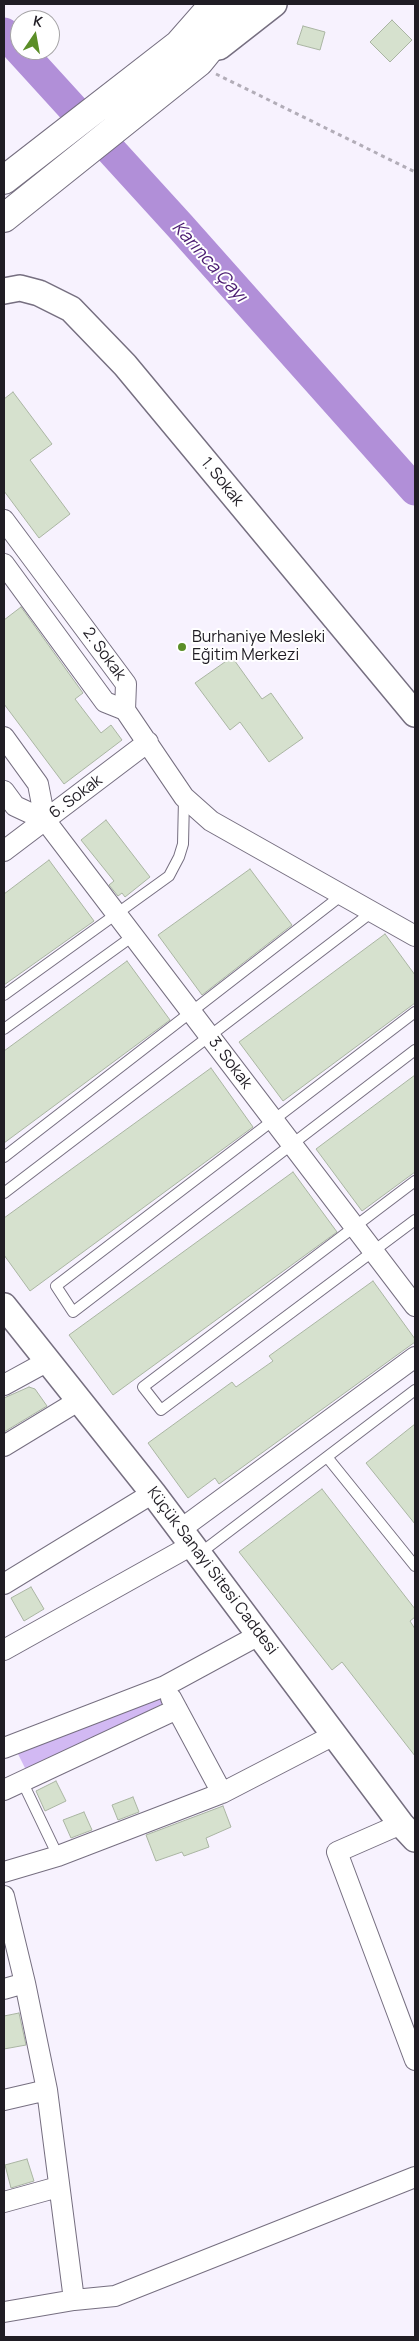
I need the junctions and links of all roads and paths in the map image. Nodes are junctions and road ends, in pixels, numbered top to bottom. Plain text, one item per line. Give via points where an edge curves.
1 (214, 4) edge
2 (246, 4) edge
3 (274, 4) edge
4 (200, 62) junction
5 (415, 172) edge
6 (4, 180) edge
7 (5, 217) edge
8 (4, 291) edge
9 (4, 520) edge
10 (4, 564) edge
11 (125, 710) junction
12 (415, 714) edge
13 (4, 738) edge
14 (148, 742) junction
15 (4, 791) edge
16 (184, 797) junction
17 (45, 820) junction
18 (4, 851) edge
19 (342, 895) junction
20 (372, 912) junction
21 (116, 913) junction
22 (133, 936) junction
23 (415, 936) edge
24 (4, 995) edge
25 (191, 1012) junction
26 (415, 1012) edge
27 (4, 1029) edge
28 (209, 1036) junction
29 (415, 1050) edge
30 (273, 1120) junction
31 (292, 1144) junction
32 (4, 1157) edge
33 (415, 1181) edge
34 (4, 1193) edge
35 (415, 1220) edge
36 (354, 1227) junction
37 (373, 1251) junction
38 (4, 1306) edge
39 (415, 1306) edge
40 (415, 1358) edge
41 (48, 1361) junction
42 (4, 1385) edge
43 (415, 1390) edge
44 (78, 1401) junction
45 (4, 1446) edge
46 (327, 1457) junction
47 (153, 1493) junction
48 (191, 1542) junction
49 (415, 1566) edge
50 (4, 1584) edge
51 (260, 1635) junction
52 (4, 1650) edge
53 (165, 1686) junction
54 (177, 1709) junction
55 (334, 1735) junction
56 (4, 1748) edge
57 (22, 1781) junction
58 (4, 1790) edge
59 (222, 1793) junction
60 (408, 1832) edge
61 (58, 1856) junction
62 (4, 1872) edge
63 (4, 1896) edge
64 (25, 1983) junction
65 (4, 1989) edge
66 (415, 2060) edge
67 (47, 2090) junction
68 (4, 2100) edge
69 (415, 2177) edge
70 (58, 2188) junction
71 (4, 2202) edge
72 (74, 2300) junction
73 (4, 2312) edge

1 - 6 main road via 179,44
2 - 4 main road
3 - 4 street
4 - 5 path via 213,73
4 - 7 main road
8 - 12 street, 1. Sokak via 20,288 39,293 71,309 126,365
9 - 11 street, 2. Sokak via 126,684
10 - 11 street, 2. Sokak via 105,702
11 - 14 street
13 - 17 street, 3. Sokak via 38,784
14 - 16 street
14 - 17 street, 6. Sokak
15 - 17 street, 3. Sokak via 15,806
16 - 19 street via 212,822
16 - 21 lane via 183,844 174,868 169,876
17 - 18 street, 6. Sokak
17 - 21 street, 3. Sokak
19 - 20 street
19 - 25 lane
20 - 23 street
20 - 28 lane
21 - 22 street, 3. Sokak
21 - 24 lane
22 - 25 street, 3. Sokak
22 - 27 lane
25 - 28 street, 3. Sokak
25 - 32 lane
26 - 30 lane
28 - 30 street, 3. Sokak
28 - 34 lane
29 - 31 lane
30 - 31 street, 3. Sokak
30 - 31 lane via 56,1286 73,1312
31 - 36 street, 3. Sokak
33 - 36 lane
35 - 37 lane
36 - 37 street, 3. Sokak
36 - 37 lane via 143,1388 161,1410
37 - 39 street, 3. Sokak
38 - 41 street, Küçük Sanayi Sitesi Caddesi
40 - 48 street
41 - 42 street
41 - 44 street, Küçük Sanayi Sitesi Caddesi
43 - 46 lane
44 - 45 street
44 - 47 street, Küçük Sanayi Sitesi Caddesi
46 - 48 lane
46 - 49 lane
47 - 48 street, Küçük Sanayi Sitesi Caddesi
47 - 50 street
48 - 51 street, Küçük Sanayi Sitesi Caddesi
48 - 52 street
51 - 53 street
51 - 55 street, Küçük Sanayi Sitesi Caddesi
53 - 54 street
53 - 56 street
54 - 57 street
54 - 59 street
55 - 59 street
55 - 60 street, Küçük Sanayi Sitesi Caddesi
57 - 58 street
57 - 61 lane
59 - 61 street
60 - 66 street via 337,1852
61 - 62 street
63 - 64 street
64 - 65 street
64 - 67 street
67 - 68 street
67 - 70 street
69 - 72 street via 116,2296
70 - 71 street
70 - 72 street
72 - 73 street

